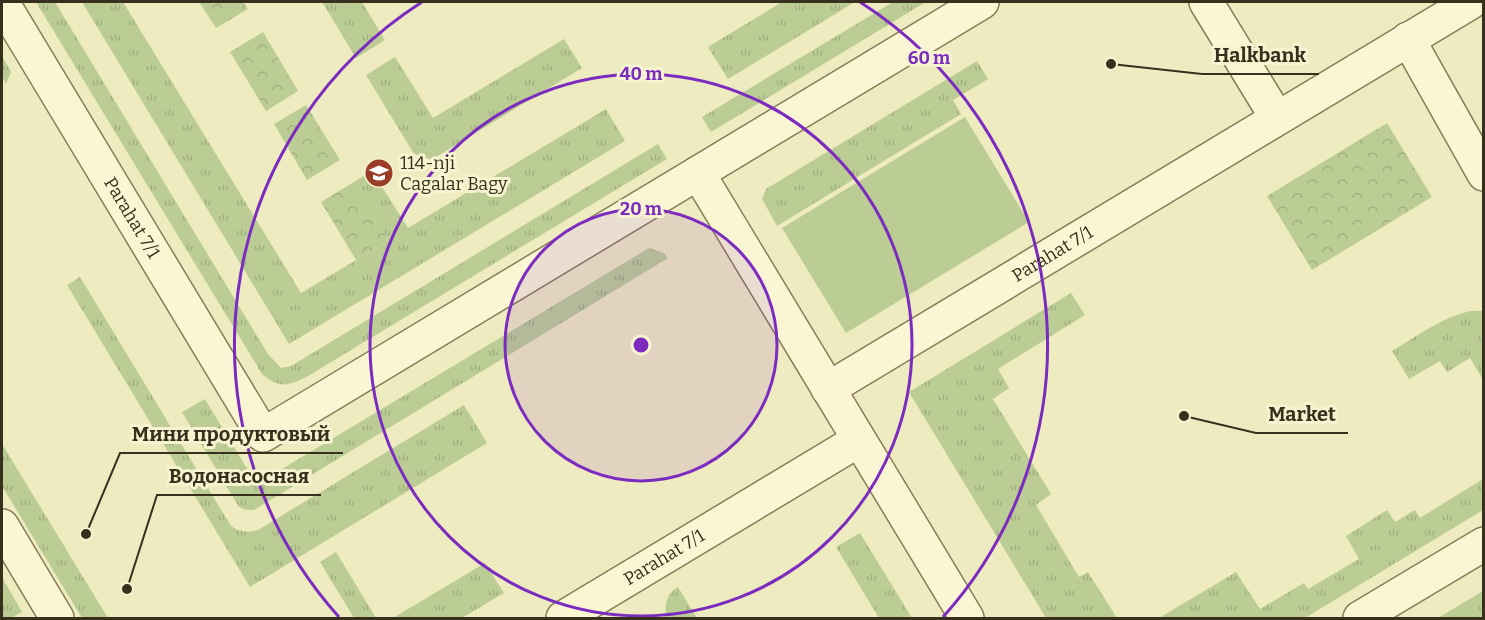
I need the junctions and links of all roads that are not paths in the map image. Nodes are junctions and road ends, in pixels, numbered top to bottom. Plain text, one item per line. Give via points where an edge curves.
1 (2, 2) edge
2 (982, 2) edge
3 (1206, 2) edge
4 (1471, 2) edge
5 (1408, 39) junction
6 (1277, 118) junction
7 (698, 173) junction
8 (1484, 174) edge
9 (828, 389) junction
10 (859, 440) junction
11 (2, 526) edge
12 (1484, 544) edge
13 (57, 618) edge
14 (562, 618) edge
15 (967, 618) edge
16 (1360, 618) edge

1 - 7 street, Parahat 7/1 via 263,435
2 - 7 street
3 - 6 street
4 - 5 street, Parahat 7/1
5 - 6 street, Parahat 7/1
5 - 8 street
6 - 9 street, Parahat 7/1
7 - 9 street
9 - 10 street
10 - 14 street, Parahat 7/1
10 - 15 street
11 - 13 street
12 - 16 street

